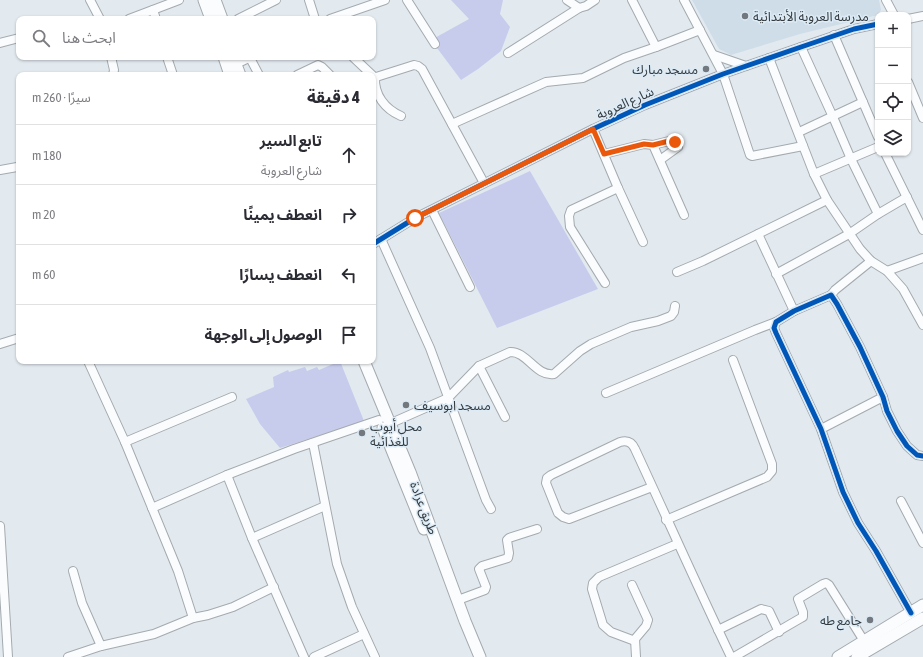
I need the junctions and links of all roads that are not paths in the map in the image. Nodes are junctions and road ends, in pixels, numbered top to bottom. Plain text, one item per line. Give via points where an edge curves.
1 (90, 0) edge
2 (179, 0) edge
3 (204, 0) edge
4 (215, 0) edge
5 (276, 0) edge
6 (309, 0) edge
7 (384, 0) edge
8 (408, 0) edge
9 (567, 0) edge
10 (595, 0) edge
11 (632, 0) edge
12 (684, 0) edge
13 (886, 0) edge
14 (579, 8) junction
15 (153, 10) junction
16 (892, 12) edge
17 (96, 16) edge
18 (137, 16) edge
19 (155, 16) edge
20 (210, 16) edge
21 (221, 16) edge
22 (244, 16) edge
23 (314, 16) edge
24 (339, 16) edge
25 (923, 16) edge
26 (911, 18) edge
27 (875, 25) edge
28 (700, 30) junction
29 (834, 35) junction
30 (16, 39) edge
31 (0, 43) edge
32 (435, 44) dead end
33 (656, 46) junction
34 (801, 47) junction
35 (508, 53) dead end
36 (714, 55) junction
37 (769, 58) junction
38 (112, 60) edge
39 (168, 60) edge
40 (226, 60) edge
41 (245, 60) edge
42 (252, 60) edge
43 (356, 60) edge
44 (746, 66) junction
45 (233, 68) edge
46 (114, 72) edge
47 (172, 72) edge
48 (258, 72) edge
49 (303, 72) edge
50 (327, 72) edge
51 (369, 72) edge
52 (723, 74) junction
53 (376, 75) edge
54 (909, 84) edge
55 (376, 90) edge
56 (863, 102) junction
57 (401, 116) dead end
58 (833, 117) junction
59 (923, 118) edge
60 (452, 124) junction
61 (593, 129) junction
62 (875, 130) edge
63 (799, 132) junction
64 (653, 145) junction
65 (803, 146) junction
66 (875, 148) edge
67 (604, 154) junction
68 (886, 156) edge
69 (660, 160) junction
70 (851, 160) junction
71 (16, 167) edge
72 (0, 170) edge
73 (814, 174) junction
74 (484, 183) junction
75 (618, 188) junction
76 (907, 197) junction
77 (827, 200) junction
78 (923, 208) edge
79 (432, 210) junction
80 (915, 213) junction
81 (878, 214) junction
82 (684, 215) dead end
83 (923, 230) edge
84 (758, 234) junction
85 (849, 234) junction
86 (381, 239) junction
87 (376, 242) edge
88 (643, 242) dead end
89 (923, 258) edge
90 (871, 261) junction
91 (888, 271) junction
92 (677, 272) dead end
93 (776, 274) junction
94 (605, 283) dead end
95 (470, 287) dead end
96 (831, 295) junction
97 (675, 306) dead end
98 (794, 311) junction
99 (776, 322) junction
100 (923, 325) edge
101 (16, 339) edge
102 (0, 344) edge
103 (733, 360) dead end
104 (89, 364) edge
105 (357, 364) edge
106 (365, 364) edge
107 (479, 366) junction
108 (606, 393) dead end
109 (232, 397) dead end
110 (883, 397) junction
111 (448, 398) junction
112 (505, 417) dead end
113 (384, 422) junction
114 (821, 429) junction
115 (125, 442) junction
116 (314, 443) junction
117 (923, 456) edge
118 (227, 475) junction
119 (652, 487) junction
120 (901, 501) dead end
121 (325, 506) junction
122 (152, 508) junction
123 (491, 508) dead end
124 (666, 520) junction
125 (0, 526) edge
126 (537, 529) dead end
127 (252, 538) junction
128 (923, 543) edge
129 (677, 544) junction
130 (73, 571) dead end
131 (632, 585) dead end
132 (274, 587) junction
133 (458, 600) junction
134 (923, 605) edge
135 (911, 613) junction
136 (193, 618) junction
137 (923, 618) edge
138 (718, 630) junction
139 (779, 632) junction
140 (364, 634) junction
141 (635, 641) junction
142 (864, 641) junction
143 (101, 646) junction
144 (8, 657) edge
145 (68, 657) edge
146 (304, 657) edge
147 (314, 657) edge
148 (375, 657) edge
149 (472, 657) edge
150 (480, 657) edge
151 (636, 657) edge
152 (731, 657) edge
153 (734, 657) edge
154 (838, 657) edge
155 (857, 657) edge

1 - 17 street
2 - 15 street
3 - 20 main road
4 - 21 main road
5 - 22 street
6 - 23 street
7 - 24 street
8 - 32 street
9 - 14 street
10 - 14 street
11 - 33 street
12 - 28 street
13 - 16 street
14 - 35 street
15 - 18 street
15 - 19 street
25 - 26 street
27 - 29 street, شارع العروبة
28 - 33 street
28 - 36 street
29 - 34 street, شارع العروبة
29 - 56 street
30 - 31 street
33 - 60 street via 583,78 555,80 534,87
34 - 37 street, شارع العروبة
34 - 58 street
36 - 44 street
36 - 52 street
37 - 44 street, شارع العروبة
37 - 63 street
38 - 46 street
39 - 47 street
40 - 45 main road
41 - 45 street
42 - 48 street
43 - 51 street
44 - 52 street, شارع العروبة
49 - 50 street via 318,65
52 - 61 street, شارع العروبة
52 - 65 street via 750,155
53 - 60 street via 418,66
54 - 59 street
55 - 57 street via 392,112
56 - 58 street
56 - 62 street
58 - 63 street
58 - 70 street
60 - 74 street
61 - 67 street
61 - 74 street, شارع العروبة
63 - 65 street
64 - 67 street via 644,144
64 - 69 street
64 - 69 street via 669,141 675,142 678,146
65 - 73 street
66 - 70 street
67 - 75 street
68 - 76 street
69 - 82 street
70 - 73 street
70 - 81 street
71 - 72 street
73 - 77 street
74 - 79 street, شارع العروبة
75 - 88 street
75 - 94 street via 571,210 569,216 570,227
76 - 80 street
76 - 81 street
77 - 84 street
77 - 85 street
78 - 80 street
79 - 86 street, شارع العروبة
79 - 95 street
80 - 83 street
81 - 85 street
84 - 92 street
84 - 93 street
85 - 90 street
85 - 93 street
86 - 87 street, شارع العروبة
86 - 111 street via 430,348
89 - 91 street
90 - 91 street
90 - 96 street
91 - 100 street via 903,289
93 - 98 street
96 - 98 street
96 - 110 street via 860,347
97 - 107 street via 671,316 631,327 591,344 554,374 544,374 514,352
98 - 99 street
99 - 108 street
99 - 114 street via 776,333
101 - 102 street
103 - 124 street via 772,464 772,471 767,477
104 - 115 street
105 - 113 main road, طريق عرادة
106 - 113 main road, طريق عرادة
107 - 111 street
107 - 112 street
109 - 115 street
110 - 114 street
110 - 117 street via 887,411 907,446 917,455
111 - 113 street
111 - 123 street
113 - 116 street
113 - 133 main road, طريق عرادة via 410,472
113 - 149 main road, طريق عرادة
114 - 135 street via 843,492 858,523
115 - 122 street
116 - 118 street
116 - 121 street
118 - 122 street
118 - 127 street
119 - 119 street via 634,446 626,441 551,475 546,483 558,513 568,519
119 - 124 street
120 - 128 street
121 - 127 street
121 - 140 street via 337,564
122 - 136 street via 178,571
124 - 129 street
125 - 144 street
126 - 133 street via 509,538 508,558 479,569 485,590
127 - 132 street
129 - 138 street
129 - 141 street via 599,577 593,583 592,589 603,625 611,632
130 - 143 street via 82,603
131 - 141 street via 648,620
132 - 136 street via 233,607
132 - 146 street
133 - 150 main road, طريق عرادة
134 - 135 main road
135 - 142 main road
136 - 143 street via 154,634
137 - 155 main road
138 - 139 street via 761,608 769,611
138 - 152 street
139 - 142 street via 803,617 798,599 826,583
139 - 153 street
140 - 147 street
140 - 148 street
141 - 151 street
142 - 154 main road
143 - 145 street

